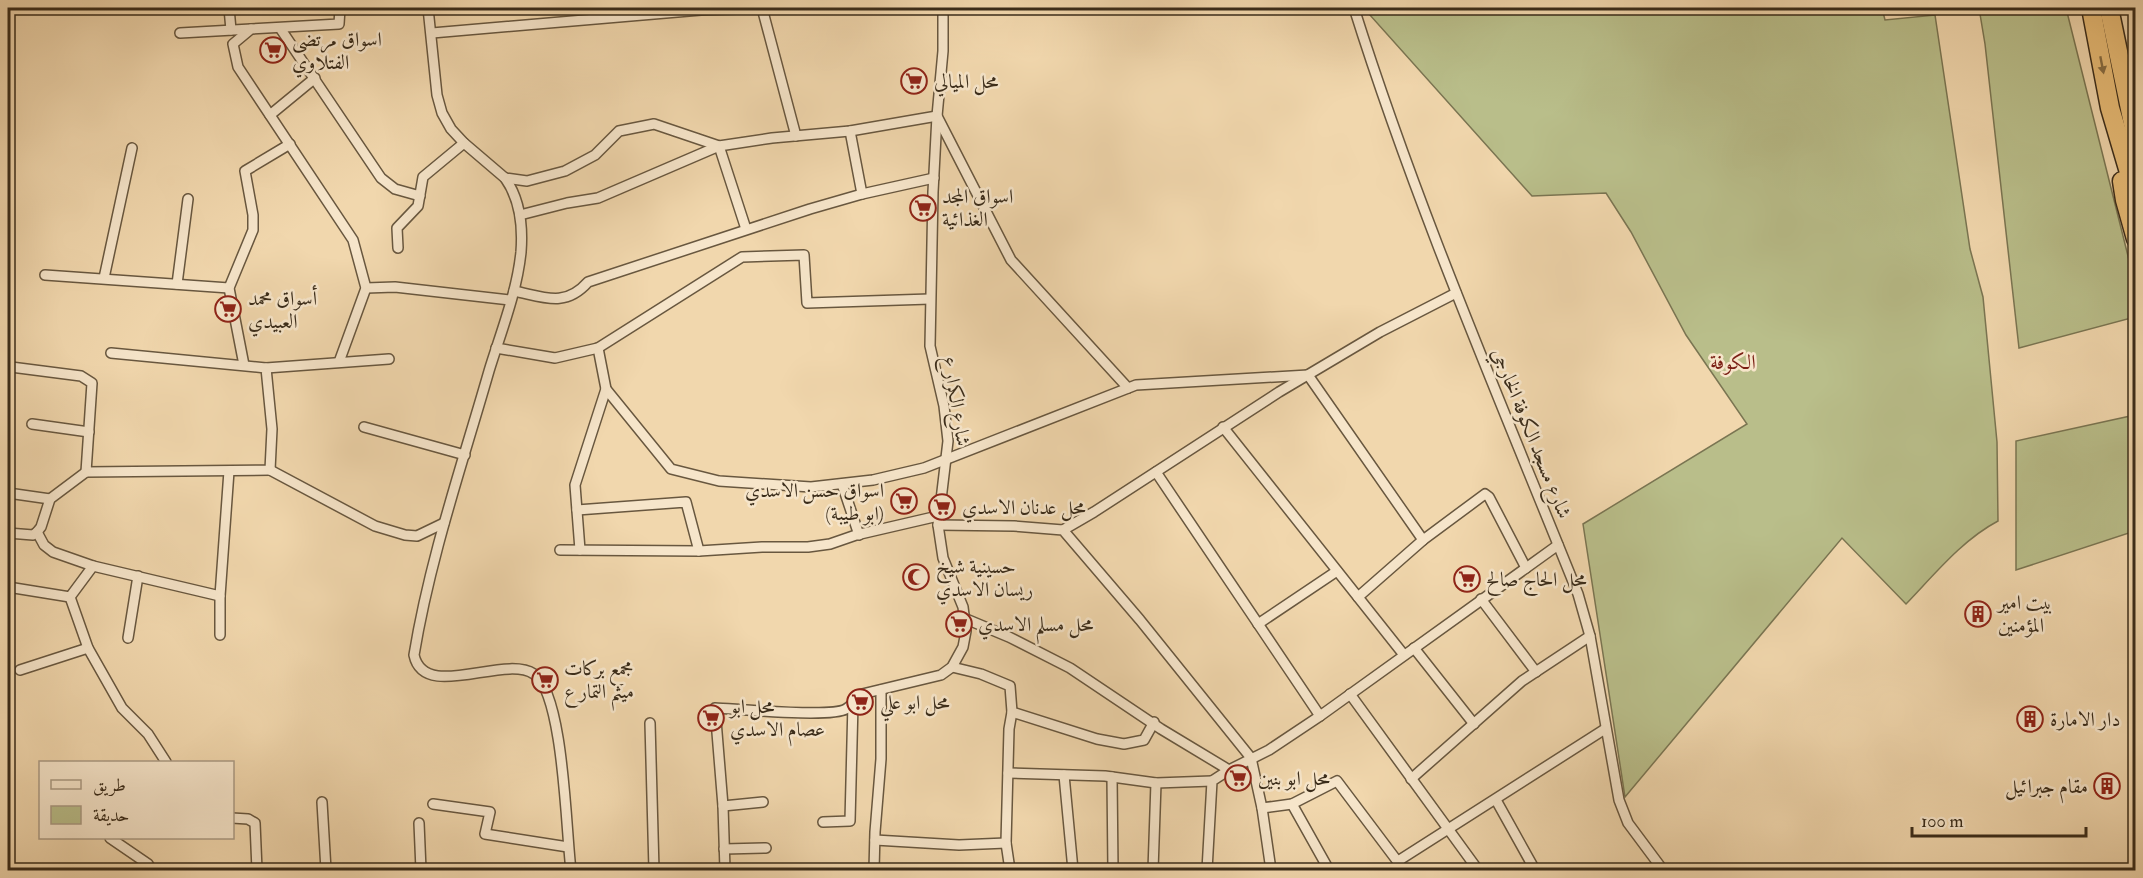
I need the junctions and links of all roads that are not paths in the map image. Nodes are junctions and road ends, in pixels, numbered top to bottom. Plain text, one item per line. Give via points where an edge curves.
1 (229, 8) edge
2 (340, 8) edge
3 (428, 8) edge
4 (762, 8) edge
5 (773, 8) edge
6 (944, 8) edge
7 (1354, 8) edge
8 (2091, 8) edge
9 (2109, 8) edge
10 (280, 28) junction
11 (251, 29) junction
12 (231, 30) junction
13 (180, 33) dead end
14 (432, 33) junction
15 (315, 78) junction
16 (270, 116) junction
17 (937, 116) junction
18 (2128, 126) edge
19 (850, 131) junction
20 (796, 136) junction
21 (2136, 138) edge
22 (464, 143) junction
23 (290, 144) junction
24 (719, 147) junction
25 (132, 148) dead end
26 (505, 178) junction
27 (934, 178) junction
28 (862, 194) junction
29 (420, 196) junction
30 (2136, 196) edge
31 (188, 199) dead end
32 (520, 215) junction
33 (746, 229) junction
34 (2136, 239) edge
35 (398, 248) dead end
36 (45, 275) dead end
37 (104, 278) junction
38 (177, 284) junction
39 (229, 288) junction
40 (366, 288) junction
41 (514, 291) junction
42 (1456, 293) junction
43 (930, 299) junction
44 (510, 300) junction
45 (496, 348) junction
46 (598, 348) junction
47 (111, 353) dead end
48 (389, 359) dead end
49 (339, 362) junction
50 (244, 366) junction
51 (11, 367) dead end
52 (266, 368) junction
53 (1308, 375) junction
54 (1128, 388) junction
55 (606, 389) junction
56 (32, 424) dead end
57 (364, 427) dead end
58 (1223, 428) junction
59 (89, 432) junction
60 (465, 455) junction
61 (948, 457) junction
62 (270, 470) junction
63 (229, 471) junction
64 (86, 472) junction
65 (1156, 472) junction
66 (842, 484) junction
67 (8, 493) edge
68 (50, 499) junction
69 (577, 510) junction
70 (938, 520) junction
71 (444, 523) junction
72 (1063, 530) junction
73 (38, 532) junction
74 (8, 533) edge
75 (859, 535) junction
76 (1423, 540) junction
77 (1558, 545) junction
78 (560, 550) dead end
79 (580, 550) junction
80 (699, 551) junction
81 (93, 566) junction
82 (1526, 568) junction
83 (1337, 571) junction
84 (138, 576) junction
85 (8, 587) edge
86 (70, 597) junction
87 (220, 597) junction
88 (1358, 597) junction
89 (1481, 599) junction
90 (966, 619) junction
91 (1258, 624) junction
92 (220, 635) dead end
93 (1590, 636) junction
94 (128, 638) dead end
95 (88, 648) junction
96 (1414, 648) junction
97 (1404, 655) junction
98 (952, 667) junction
99 (20, 670) dead end
100 (1536, 672) junction
101 (881, 690) junction
102 (1350, 694) junction
103 (854, 703) junction
104 (1012, 712) junction
105 (1320, 716) junction
106 (1154, 722) junction
107 (650, 723) dead end
108 (1474, 724) junction
109 (1605, 729) junction
110 (1251, 758) junction
111 (165, 761) edge
112 (1229, 770) junction
113 (1008, 773) junction
114 (1064, 775) junction
115 (1112, 777) junction
116 (1411, 778) junction
117 (1212, 781) junction
118 (1156, 783) junction
119 (1496, 800) junction
120 (322, 802) dead end
121 (763, 802) dead end
122 (433, 804) dead end
123 (1292, 804) junction
124 (723, 806) junction
125 (1262, 808) junction
126 (234, 818) edge
127 (824, 822) dead end
128 (419, 823) dead end
129 (1449, 830) junction
130 (113, 839) edge
131 (875, 840) junction
132 (1006, 843) junction
133 (568, 847) junction
134 (766, 848) dead end
135 (724, 849) junction
136 (1398, 861) junction
137 (152, 870) edge
138 (257, 870) edge
139 (326, 870) edge
140 (421, 870) edge
141 (571, 870) edge
142 (654, 870) edge
143 (725, 870) edge
144 (874, 870) edge
145 (1010, 870) edge
146 (1072, 870) edge
147 (1113, 870) edge
148 (1153, 870) edge
149 (1207, 870) edge
150 (1271, 870) edge
151 (1329, 870) edge
152 (1404, 870) edge
153 (1478, 870) edge
154 (1536, 870) edge
155 (1663, 870) edge

1 - 12 street
2 - 10 street via 339,24
3 - 14 street
4 - 5 street
4 - 14 street
4 - 20 street
6 - 17 street, شارع الكرار ع
7 - 42 street, شارع مسجد الكوفة الخارجي via 1395,134
8 -> 18 highway
9 - 18 highway
10 - 11 street
10 - 15 street
11 - 12 street
11 - 16 street via 233,44 238,67
12 - 13 street
14 - 22 street via 439,104 446,122
15 - 16 street
15 - 29 street via 381,178 394,189
16 - 23 street
17 - 19 street
17 - 27 street, شارع الكرار ع
17 - 54 street via 1011,260
18 - 21 highway
18 - 30 highway
18 - 34 highway via 2125,200
19 - 20 street
19 - 28 street
20 - 24 street
22 - 26 street
22 - 29 street via 423,177
23 - 39 street via 245,171 253,230
23 - 40 street via 353,240
24 - 26 street via 654,124 619,131 595,155 566,171 527,181
24 - 32 street via 598,198
24 - 33 street
25 - 37 street
26 - 32 street via 517,199
27 - 28 street
27 - 43 street, شارع الكرار ع
28 - 33 street
29 - 35 street via 418,206 397,228
31 - 38 street
32 - 41 street via 521,252
33 - 41 street via 588,282 570,297 554,299
36 - 37 street
37 - 38 street
38 - 39 street
39 - 50 street
40 - 44 street via 395,287
40 - 49 street
41 - 44 street
42 - 53 street
42 - 77 street, شارع مسجد الكوفة الخارجي
43 - 46 street via 807,303 804,255 742,257
43 - 61 street, شارع الكرار ع via 930,346 944,406
44 - 45 street
45 - 46 street via 555,358
45 - 60 street
46 - 55 street
47 - 50 street
48 - 49 street
49 - 52 street
50 - 52 street
51 - 59 street via 88,379 92,383
52 - 62 street via 272,429
53 - 54 street
53 - 58 street
53 - 76 street
54 - 61 street
55 - 66 street via 671,469 719,481 811,487
55 - 69 street via 575,485
56 - 59 street
57 - 60 street
58 - 65 street
58 - 83 street
59 - 64 street
60 - 71 street
61 - 66 street via 924,468
61 - 70 street, شارع الكرار ع
62 - 63 street
62 - 71 street via 375,526 417,536
63 - 64 street
63 - 87 street
64 - 68 street
65 - 72 street
65 - 91 street
66 - 75 street
67 - 68 street
68 - 73 street
69 - 79 street
69 - 80 street via 686,502
70 - 72 street
70 - 75 street
70 - 90 street, شارع الكرار ع via 943,558
71 - 133 street via 416,662 425,674 432,676 516,669 534,674 542,681 559,746
72 - 110 street
73 - 74 street
73 - 81 street via 53,552
75 - 80 street via 808,547
76 - 82 street via 1485,494
76 - 88 street
77 - 82 street
77 - 93 street, شارع مسجد الكوفة الخارجي
78 - 79 street
79 - 80 street
81 - 84 street
81 - 86 street
82 - 89 street
83 - 88 street
83 - 91 street
84 - 87 street
84 - 94 street
85 - 86 street
86 - 95 street
87 - 92 street
88 - 97 street
89 - 96 street
89 - 100 street
90 - 98 street via 965,640
90 - 106 street via 1070,668
91 - 105 street
93 - 100 street
93 - 109 street, شارع مسجد الكوفة الخارجي
95 - 99 street
95 - 111 street via 122,708 148,734
96 - 97 street
96 - 108 street
97 - 102 street
98 - 101 street via 941,675
98 - 104 street via 1010,686
100 - 108 street
101 - 103 street via 858,695
101 - 131 street
102 - 105 street
102 - 116 street
103 - 124 street via 844,710 826,713 715,708
103 - 127 street via 850,821
104 - 106 street via 1124,744 1144,740
104 - 113 street
105 - 110 street
106 - 112 street
107 - 142 street
108 - 116 street
109 - 119 street
109 - 155 street, شارع مسجد الكوفة الخارجي via 1619,800 1628,823
110 - 112 street
110 - 125 street
112 - 117 street
113 - 114 street
113 - 132 street
114 - 115 street
114 - 146 street
115 - 118 street
115 - 147 street
116 - 129 street
117 - 118 street
117 - 149 street
118 - 148 street
119 - 129 street
119 - 154 street
120 - 139 street
121 - 124 street
122 - 133 street via 490,812 485,834
123 - 125 street
123 - 136 street via 1337,781
123 - 151 street
124 - 135 street
125 - 150 street
126 - 138 street via 255,823
128 - 140 street
129 - 136 street
129 - 153 street
130 - 137 street
131 - 132 street
131 - 144 street
132 - 145 street
133 - 141 street
134 - 135 street
135 - 143 street
136 - 152 street

